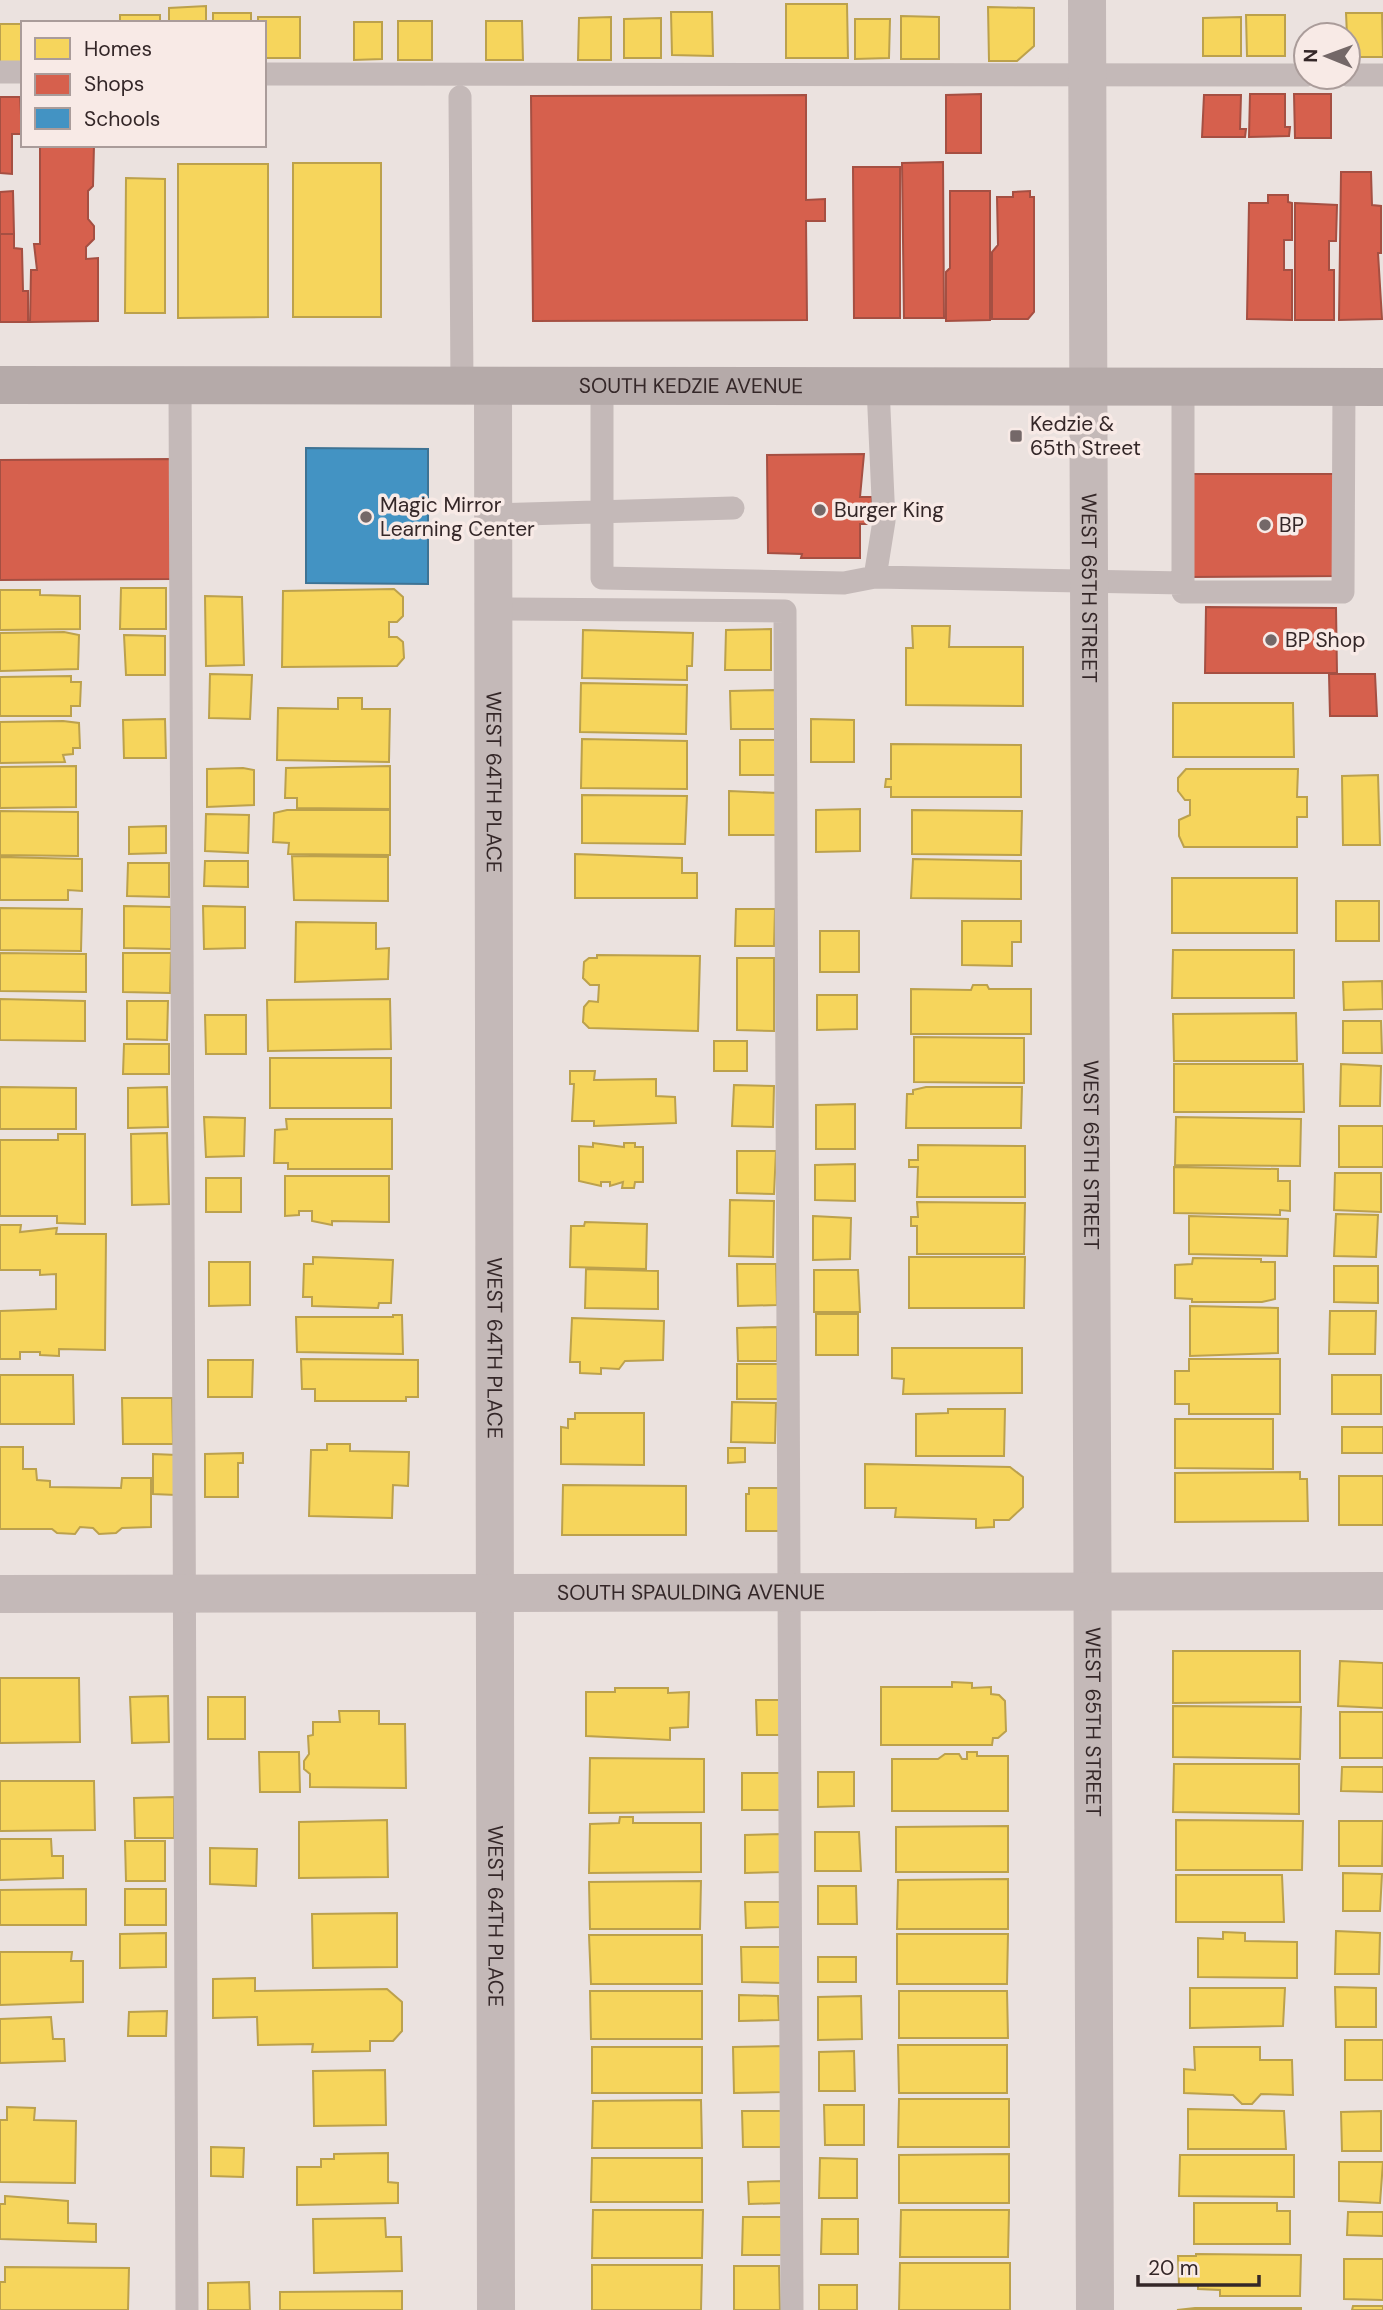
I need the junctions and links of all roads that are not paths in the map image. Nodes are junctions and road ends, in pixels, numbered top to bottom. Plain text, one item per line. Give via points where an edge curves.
1 (1087, 0) edge
2 (0, 72) edge
3 (21, 72) edge
4 (266, 74) edge
5 (1087, 75) junction
6 (1292, 75) edge
7 (1362, 75) edge
8 (1383, 75) edge
9 (460, 97) dead end
10 (0, 385) edge
11 (180, 385) junction
12 (477, 386) junction
13 (602, 386) junction
14 (878, 387) junction
15 (1088, 387) junction
16 (1183, 387) junction
17 (1344, 387) junction
18 (1383, 387) edge
19 (733, 508) dead end
20 (602, 512) junction
21 (494, 515) junction
22 (875, 577) junction
23 (1088, 581) junction
24 (1183, 583) junction
25 (495, 608) junction
26 (1383, 1591) edge
27 (1093, 1592) junction
28 (495, 1593) junction
29 (789, 1593) junction
30 (0, 1594) edge
31 (184, 1594) junction
32 (187, 2310) edge
33 (496, 2310) edge
34 (792, 2310) edge
35 (1095, 2310) edge

1 - 5 street, WEST 65TH STREET
2 - 3 lane
4 - 5 lane
5 - 6 lane
5 - 15 street, WEST 65TH STREET
7 - 8 lane
9 - 12 lane
10 - 11 main road, SOUTH KEDZIE AVENUE
11 - 12 main road, SOUTH KEDZIE AVENUE
11 - 31 lane
12 - 13 main road, SOUTH KEDZIE AVENUE
12 - 21 street, WEST 64TH PLACE
13 - 14 main road, SOUTH KEDZIE AVENUE
13 - 20 lane
14 - 15 main road, SOUTH KEDZIE AVENUE
14 - 22 lane via 884,520
15 - 16 main road, SOUTH KEDZIE AVENUE
15 - 23 street, WEST 65TH STREET
16 - 17 main road, SOUTH KEDZIE AVENUE
16 - 24 lane
17 - 18 main road, SOUTH KEDZIE AVENUE
17 - 24 lane via 1343,592 1184,592
19 - 20 lane
20 - 21 lane
20 - 22 lane via 603,579 844,583
21 - 25 street, WEST 64TH PLACE
22 - 23 lane
23 - 24 lane
23 - 27 street, WEST 65TH STREET
25 - 28 street, WEST 64TH PLACE
25 - 29 lane via 785,611
26 - 27 street, SOUTH SPAULDING AVENUE
27 - 29 street, SOUTH SPAULDING AVENUE
27 - 35 street, WEST 65TH STREET
28 - 29 street, SOUTH SPAULDING AVENUE
28 - 31 street, SOUTH SPAULDING AVENUE
28 - 33 street, WEST 64TH PLACE
29 - 34 lane
30 - 31 street, SOUTH SPAULDING AVENUE
31 - 32 lane

